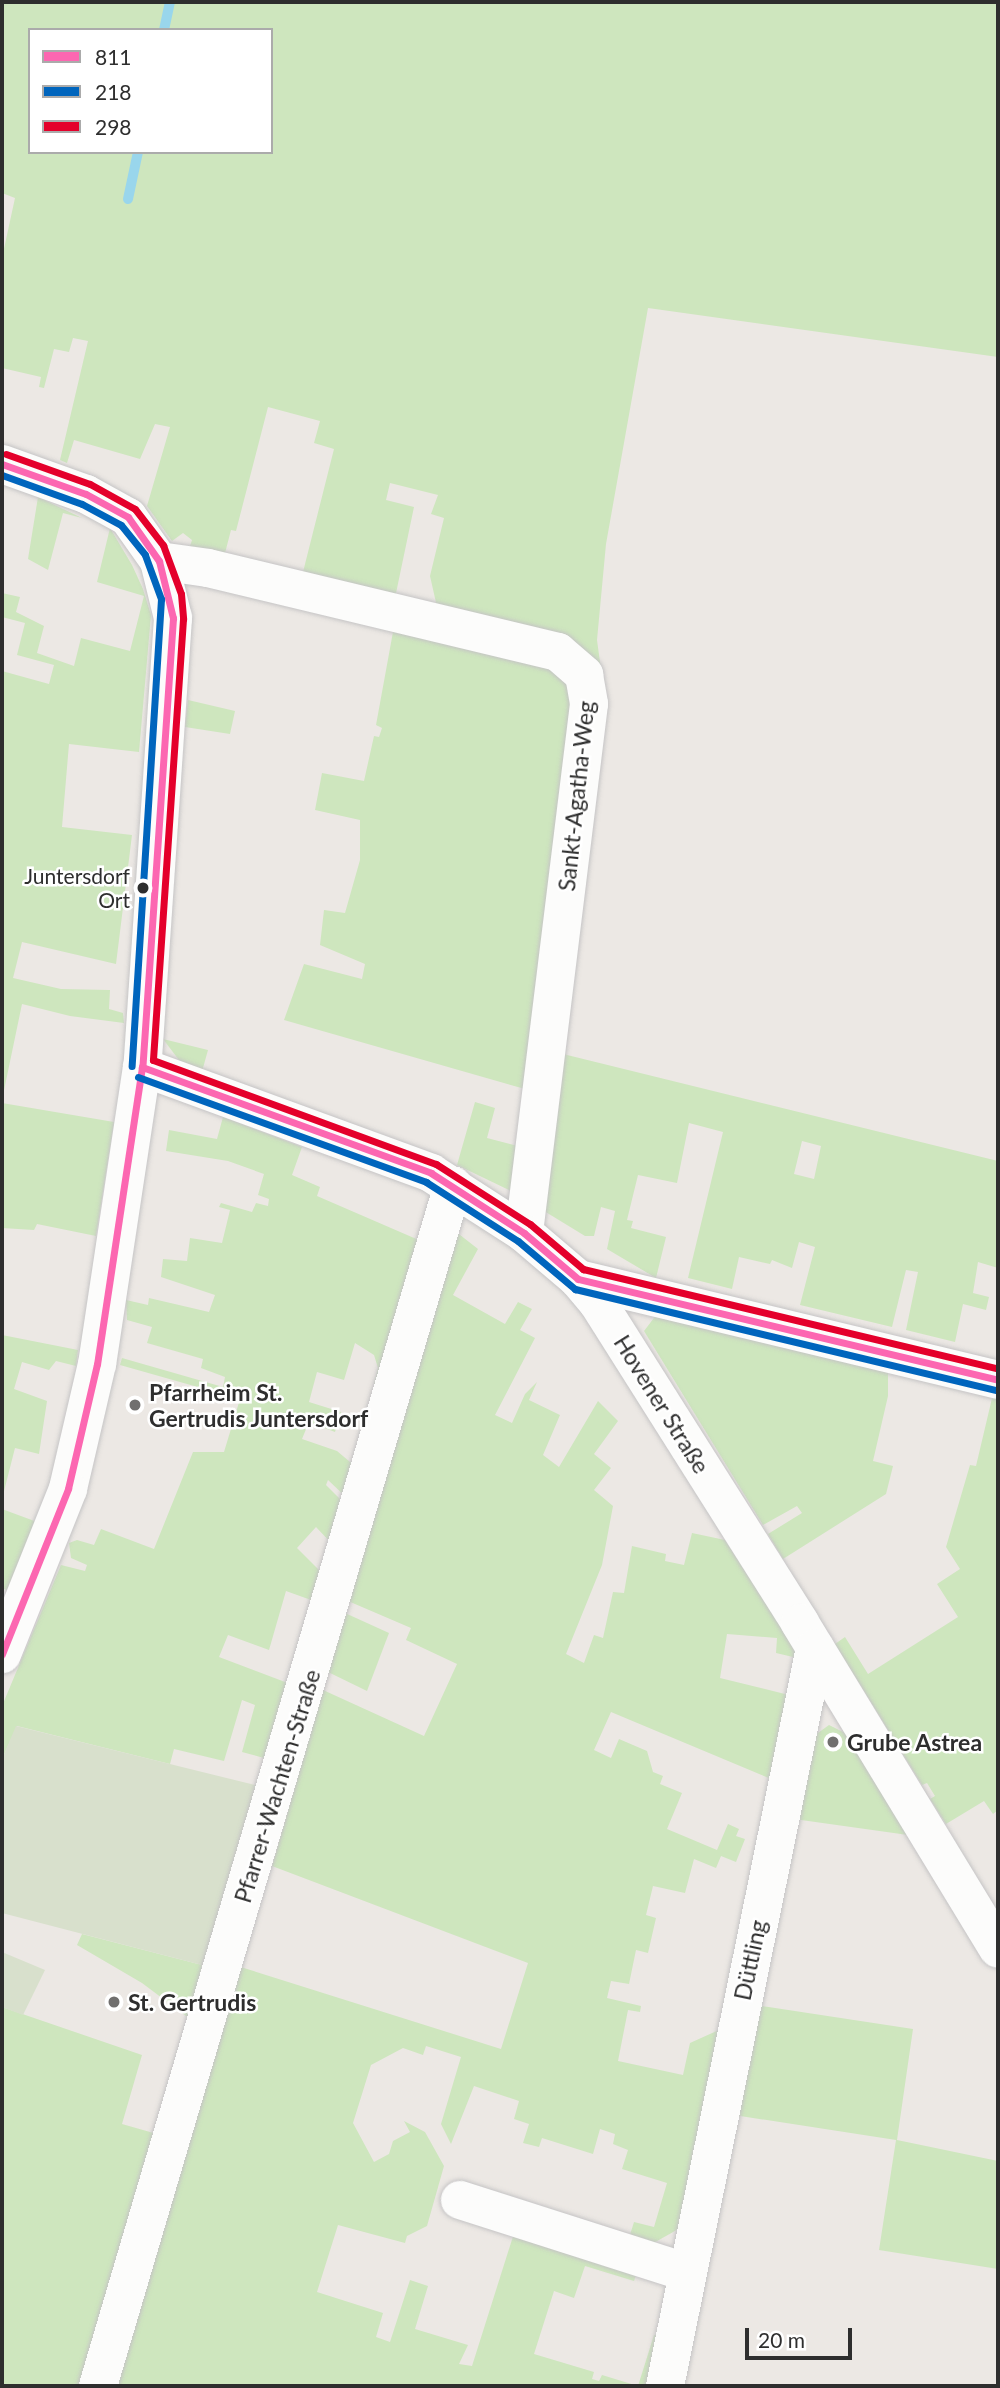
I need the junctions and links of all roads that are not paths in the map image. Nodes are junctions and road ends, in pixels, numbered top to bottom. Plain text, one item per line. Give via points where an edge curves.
1 (2, 464) edge
2 (159, 561) junction
3 (142, 1067) junction
4 (453, 1185) junction
5 (524, 1233) junction
6 (578, 1279) junction
7 (998, 1380) edge
8 (815, 1648) junction
9 (2, 1654) edge
10 (998, 1949) edge
11 (460, 2200) dead end
12 (686, 2273) junction
13 (98, 2386) edge
14 (665, 2386) edge

1 - 2 street via 116,507 138,526
2 - 3 street via 173,618
2 - 5 street, Sankt-Agatha-Weg via 208,568 558,652 584,675 589,704
3 - 4 street, Hovener Straße via 414,1166
3 - 9 street via 84,1426 52,1535
4 - 5 street, Hovener Straße
4 - 13 street, Pfarrer-Wachten-Straße
5 - 6 street, Hovener Straße
6 - 7 street
6 - 8 street, Hovener Straße via 598,1303
8 - 10 street, Hovener Straße
8 - 12 street, Düttling
11 - 12 street
12 - 14 street, Düttling

